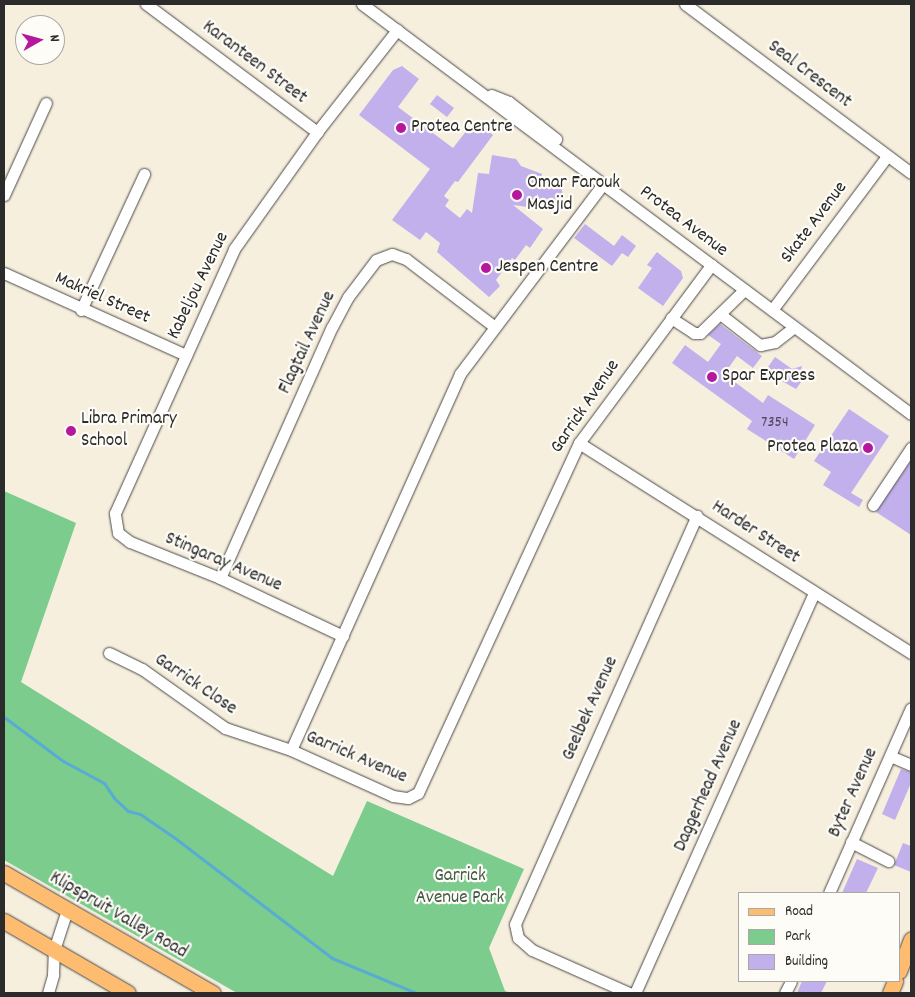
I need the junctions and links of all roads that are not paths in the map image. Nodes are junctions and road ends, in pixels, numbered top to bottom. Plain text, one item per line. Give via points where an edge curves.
1 (146, 4) edge
2 (362, 4) edge
3 (685, 4) edge
4 (397, 30) junction
5 (46, 104) dead end
6 (317, 132) junction
7 (887, 156) junction
8 (911, 173) edge
9 (144, 174) dead end
10 (603, 184) junction
11 (4, 196) edge
12 (711, 265) junction
13 (4, 273) edge
14 (744, 290) junction
15 (82, 310) junction
16 (772, 310) junction
17 (720, 314) junction
18 (671, 318) junction
19 (495, 327) junction
20 (794, 327) junction
21 (186, 355) junction
22 (911, 414) edge
23 (579, 443) junction
24 (911, 448) edge
25 (118, 504) joint
26 (873, 505) dead end
27 (697, 516) junction
28 (220, 578) junction
29 (814, 592) junction
30 (343, 636) junction
31 (109, 653) dead end
32 (911, 653) edge
33 (911, 708) edge
34 (291, 750) junction
35 (890, 756) junction
36 (911, 765) edge
37 (850, 842) junction
38 (888, 861) dead end
39 (4, 873) edge
40 (828, 892) edge
41 (67, 910) junction
42 (4, 921) edge
43 (911, 939) edge
44 (54, 950) junction
45 (900, 968) edge
46 (52, 982) junction
47 (43, 993) edge
48 (48, 993) edge
49 (128, 993) edge
50 (213, 993) edge
51 (629, 993) edge
52 (635, 993) edge

1 - 6 street, Karanteen Street
2 - 4 street, Protea Avenue
3 - 7 street, Seal Crescent
4 - 6 street, Kabeljou Avenue
4 - 10 street, Protea Avenue
5 - 11 street
6 - 21 street, Kabeljou Avenue via 234,249
7 - 8 street, Seal Crescent
7 - 16 street, Skate Avenue
9 - 15 street
10 - 12 street, Protea Avenue
10 - 19 street, Garrick Avenue
12 - 14 street, Protea Avenue
12 - 18 street, Garrick Avenue
13 - 15 street, Makriel Street
14 - 16 street, Protea Avenue
14 - 17 street
15 - 21 street, Makriel Street
16 - 20 street, Protea Avenue
17 - 18 street via 700,333 694,333
17 - 20 street via 760,345 775,342
18 - 23 street, Garrick Avenue
19 - 28 street, Flagtail Avenue via 406,259 392,254 376,260 348,298 332,327
19 - 30 street, Garrick Avenue via 456,382
20 - 22 street, Protea Avenue
21 - 25 street, Kabeljou Avenue
23 - 27 street, Harder Street
23 - 34 street, Garrick Avenue via 418,793 408,798 393,796
24 - 26 street
25 - 28 street, Stingaray Avenue via 114,520 122,537
27 - 29 street, Harder Street
27 - 51 street, Geelbek Avenue via 517,916 516,934 523,944
28 - 30 street, Stingaray Avenue
29 - 32 street, Harder Street
29 - 52 street, Daggerhead Avenue
30 - 34 street, Garrick Avenue
31 - 34 street, Garrick Close via 142,669 225,728
33 - 35 street, Byter Avenue
35 - 36 street
35 - 37 street, Byter Avenue
37 - 38 street
37 - 40 street, Byter Avenue
39 - 41 main road, Klipspruit Valley Road
41 - 44 street
41 - 50 main road, Klipspruit Valley Road
42 - 44 main road
43 - 45 main road
44 - 46 street
44 - 49 main road
46 - 47 street
46 - 48 street

